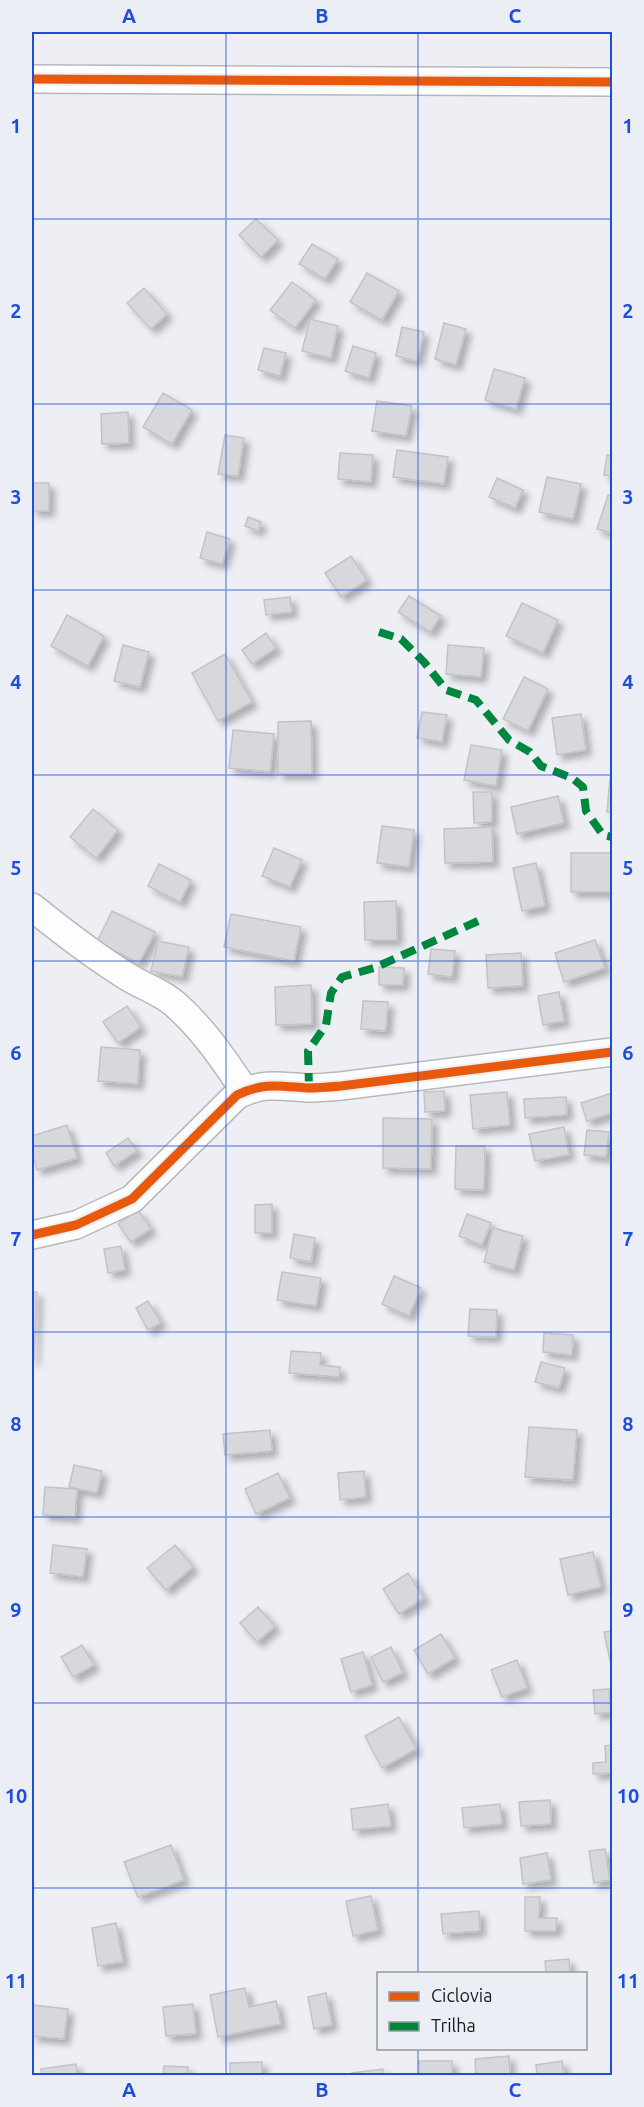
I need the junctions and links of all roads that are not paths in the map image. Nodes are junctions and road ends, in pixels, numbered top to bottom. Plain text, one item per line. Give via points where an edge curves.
1 (32, 79) edge
2 (612, 82) edge
3 (32, 907) edge
4 (612, 1052) edge
5 (245, 1091) junction
6 (32, 1235) edge

1 - 2 street
3 - 5 street via 90,953 174,1003 216,1048
4 - 5 street via 341,1086 267,1085
5 - 6 street via 132,1199 76,1225

